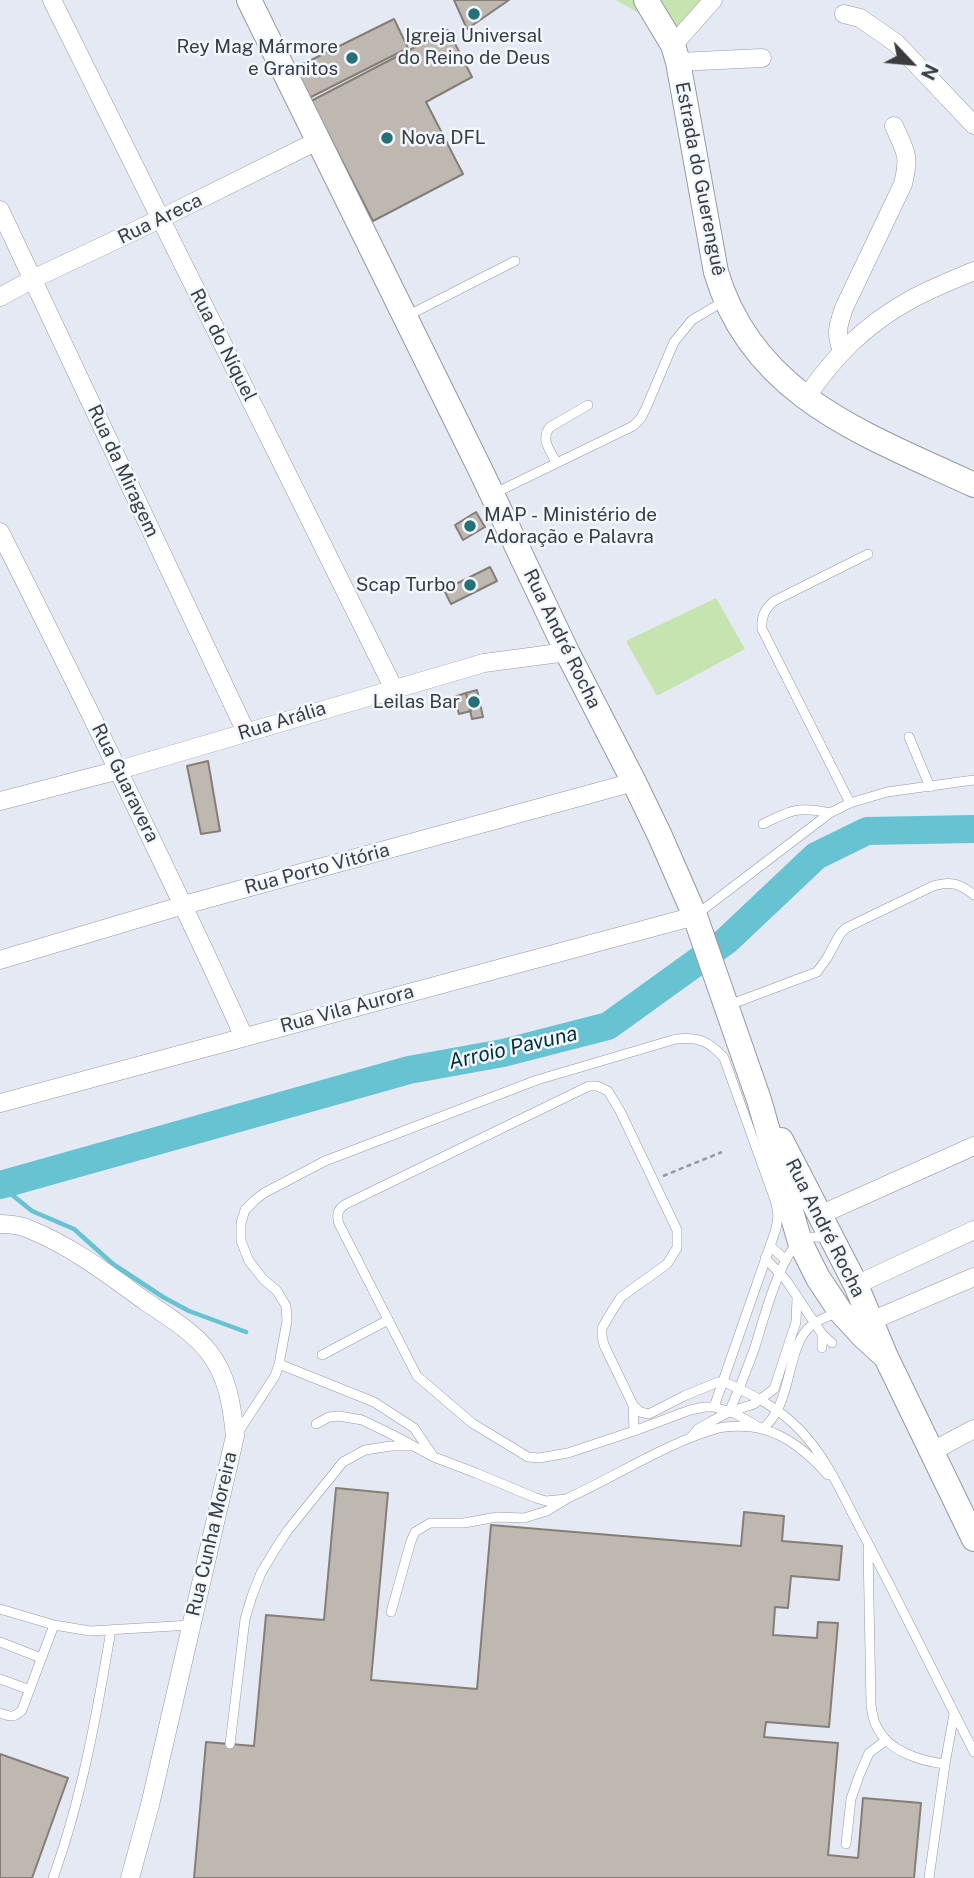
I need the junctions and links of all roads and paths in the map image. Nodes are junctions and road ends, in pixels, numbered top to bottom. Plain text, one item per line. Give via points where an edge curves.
1 (52, 0) edge
2 (249, 0) edge
3 (646, 0) edge
4 (713, 0) edge
5 (844, 14) dead end
6 (676, 53) junction
7 (762, 58) dead end
8 (974, 125) edge
9 (894, 126) dead end
10 (319, 140) junction
11 (0, 210) edge
12 (160, 219) junction
13 (515, 261) dead end
14 (974, 271) edge
15 (33, 279) junction
16 (0, 296) edge
17 (726, 300) junction
18 (405, 317) junction
19 (842, 351) junction
20 (805, 399) junction
21 (588, 405) dead end
22 (556, 463) junction
23 (974, 485) edge
24 (492, 494) junction
25 (0, 532) edge
26 (868, 554) dead end
27 (567, 652) junction
28 (394, 688) junction
29 (246, 732) junction
30 (909, 737) dead end
31 (119, 770) junction
32 (974, 780) edge
33 (634, 782) junction
34 (930, 787) junction
35 (0, 801) edge
36 (850, 803) junction
37 (830, 813) junction
38 (763, 824) dead end
39 (974, 895) edge
40 (184, 905) junction
41 (696, 920) junction
42 (0, 960) edge
43 (726, 1007) junction
44 (244, 1037) junction
45 (759, 1100) junction
46 (0, 1103) edge
47 (974, 1146) edge
48 (722, 1152) dead end
49 (654, 1180) junction
50 (820, 1215) junction
51 (0, 1224) edge
52 (974, 1230) edge
53 (833, 1239) junction
54 (770, 1245) junction
55 (793, 1251) junction
56 (765, 1258) junction
57 (780, 1275) junction
58 (974, 1277) edge
59 (797, 1298) junction
60 (849, 1299) junction
61 (388, 1320) junction
62 (871, 1321) junction
63 (816, 1322) junction
64 (822, 1334) junction
65 (832, 1343) dead end
66 (822, 1348) dead end
67 (322, 1355) dead end
68 (886, 1357) junction
69 (279, 1364) junction
70 (724, 1382) junction
71 (740, 1389) junction
72 (761, 1400) junction
73 (633, 1405) junction
74 (715, 1407) junction
75 (778, 1411) junction
76 (729, 1412) junction
77 (316, 1424) dead end
78 (762, 1429) junction
79 (974, 1429) edge
80 (634, 1431) junction
81 (235, 1436) junction
82 (691, 1438) junction
83 (413, 1446) junction
84 (931, 1452) junction
85 (434, 1457) junction
86 (836, 1484) junction
87 (566, 1499) junction
88 (974, 1539) edge
89 (868, 1544) junction
90 (0, 1608) edge
91 (391, 1612) dead end
92 (54, 1625) junction
93 (191, 1625) junction
94 (111, 1630) junction
95 (0, 1642) edge
96 (41, 1658) junction
97 (0, 1679) edge
98 (30, 1690) junction
99 (0, 1713) edge
100 (954, 1714) junction
101 (885, 1741) junction
102 (230, 1744) dead end
103 (974, 1752) edge
104 (944, 1763) junction
105 (846, 1844) dead end
106 (53, 1878) edge
107 (130, 1878) edge
108 (929, 1878) edge

1 - 12 street, Rua do Níquel
2 - 10 main road, Rua André Rocha
3 - 6 main road, Estrada do Guerenguê
4 - 6 street
5 - 8 street via 860,18 896,43
6 - 7 street
6 - 17 main road, Estrada do Guerenguê via 710,243
9 - 19 street via 908,160 905,177 844,308 837,338
10 - 12 street, Rua Areca
10 - 18 main road, Rua André Rocha
11 - 15 street, Rua da Miragem
12 - 15 street, Rua Areca
12 - 28 street, Rua do Níquel
13 - 18 lane
14 - 19 street via 910,300
15 - 16 street, Rua Areca
15 - 29 street, Rua da Miragem
17 - 20 main road, Estrada do Guerenguê via 763,359
17 - 22 lane via 692,320 674,342 641,418
18 - 24 main road, Rua André Rocha
19 - 20 street
20 - 23 main road, Estrada do Guerenguê via 879,441
21 - 22 lane via 545,433
22 - 24 lane
24 - 27 main road, Rua André Rocha
25 - 31 street, Rua Guaravera
26 - 36 lane via 774,601 762,622
27 - 28 street, Rua Arália via 484,663
27 - 33 main road, Rua André Rocha
28 - 29 street, Rua Arália
29 - 31 street, Rua Arália
30 - 34 lane
31 - 35 street, Rua Arália
31 - 40 street, Rua Guaravera
32 - 34 lane
33 - 40 street, Rua Porto Vitória
33 - 41 main road, Rua André Rocha
34 - 36 lane via 887,792
36 - 37 lane
37 - 38 lane via 804,808
37 - 41 lane
39 - 43 lane via 952,883 933,886 846,928 822,967 811,975
40 - 42 street, Rua Porto Vitória
40 - 44 street, Rua Guaravera
41 - 43 main road, Rua André Rocha
41 - 44 street, Rua Vila Aurora
43 - 45 main road, Rua André Rocha
44 - 46 street, Rua Vila Aurora
45 - 50 main road, Rua André Rocha
45 - 55 main road, Rua André Rocha
47 - 50 street
48 - 49 path
49 - 61 lane via 608,1091 589,1086 346,1203 337,1217
49 - 73 lane via 677,1230 677,1248 667,1264 621,1297 602,1328 604,1345
50 - 53 main road, Rua André Rocha
51 - 81 street, Rua Cunha Moreira via 29,1229 88,1260 190,1333 223,1376
52 - 60 street
53 - 55 lane via 807,1238
53 - 60 main road, Rua André Rocha
54 - 55 lane
54 - 56 lane
54 - 69 lane via 778,1216 776,1203 724,1058 703,1041 676,1039 524,1085 325,1161 255,1200 245,1210 241,1241 249,1261 286,1306
55 - 57 lane
55 - 60 main road, Rua André Rocha via 818,1278
56 - 57 lane
56 - 70 lane
57 - 59 lane
57 - 71 lane
58 - 62 street
59 - 63 lane
59 - 72 lane via 796,1322 776,1386
60 - 62 main road, Rua André Rocha
60 - 63 lane
60 - 68 main road, Rua André Rocha via 864,1337
61 - 67 lane
61 - 80 lane via 418,1376 472,1423 528,1457 568,1452
62 - 68 main road, Rua André Rocha
63 - 64 lane
63 - 75 lane via 799,1345
64 - 65 lane
64 - 66 lane
68 - 84 main road, Rua André Rocha
69 - 81 lane
69 - 85 lane via 373,1402 414,1428
70 - 71 lane
70 - 73 lane via 649,1414
70 - 74 lane
71 - 72 lane
71 - 76 lane
72 - 75 lane
72 - 76 lane
73 - 80 lane
74 - 76 lane
74 - 80 lane via 690,1410
75 - 78 lane
75 - 86 lane via 821,1455
76 - 78 lane
76 - 82 lane
77 - 83 lane via 339,1416 362,1420
78 - 82 lane via 719,1428
78 - 86 lane via 796,1445
79 - 84 street
81 - 93 street, Rua Cunha Moreira
82 - 87 lane
83 - 85 lane
83 - 102 lane via 365,1450 343,1462 271,1557 245,1619
84 - 88 main road, Rua André Rocha
85 - 87 lane via 546,1502
86 - 89 lane
87 - 91 lane via 524,1518 422,1527 411,1541
89 - 100 lane
89 - 101 lane via 871,1705
90 - 92 lane
92 - 94 lane
92 - 96 lane
93 - 94 lane
93 - 107 street, Rua Cunha Moreira
94 - 106 lane via 83,1777
95 - 96 lane
96 - 98 lane
97 - 98 lane
98 - 99 lane via 16,1716
100 - 103 lane
100 - 104 lane
101 - 104 lane via 928,1762
101 - 105 lane via 869,1753 859,1776 851,1799
104 - 108 lane

